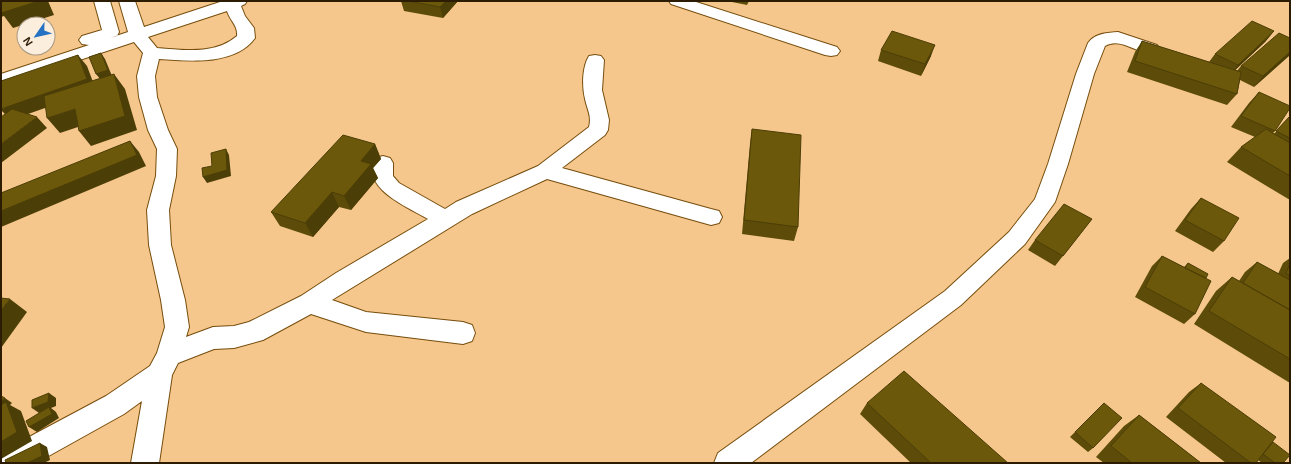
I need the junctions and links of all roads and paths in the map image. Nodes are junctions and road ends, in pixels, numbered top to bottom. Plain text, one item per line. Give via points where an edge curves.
1 (102, 1) edge
2 (127, 1) edge
3 (677, 1) edge
4 (236, 2) edge
5 (145, 44) junction
6 (1151, 49) edge
7 (831, 50) dead end
8 (595, 60) dead end
9 (1, 68) edge
10 (1, 80) edge
11 (383, 163) dead end
12 (545, 171) junction
13 (710, 217) dead end
14 (445, 219) junction
15 (309, 303) junction
16 (177, 326) junction
17 (463, 333) dead end
18 (212, 338) junction
19 (164, 364) junction
20 (9, 463) edge
21 (145, 463) edge
22 (728, 463) edge

1 - 9 street via 111,32
2 - 5 street
3 - 7 street
4 - 5 street
4 - 5 street via 237,16 246,28 246,38 239,46 224,52 197,56
5 - 10 street
5 - 16 street via 148,97 167,149 166,176 158,210 160,245
6 - 22 street via 1118,37 1097,43 1044,202 1017,238 953,298
8 - 12 street via 593,96 601,124 598,130
11 - 14 street via 383,178 392,188
12 - 13 street
12 - 14 street
14 - 15 street
15 - 17 street via 366,322
15 - 18 street via 254,332 234,337
16 - 18 street
16 - 19 street
18 - 19 street
19 - 20 street via 115,405
19 - 21 street

